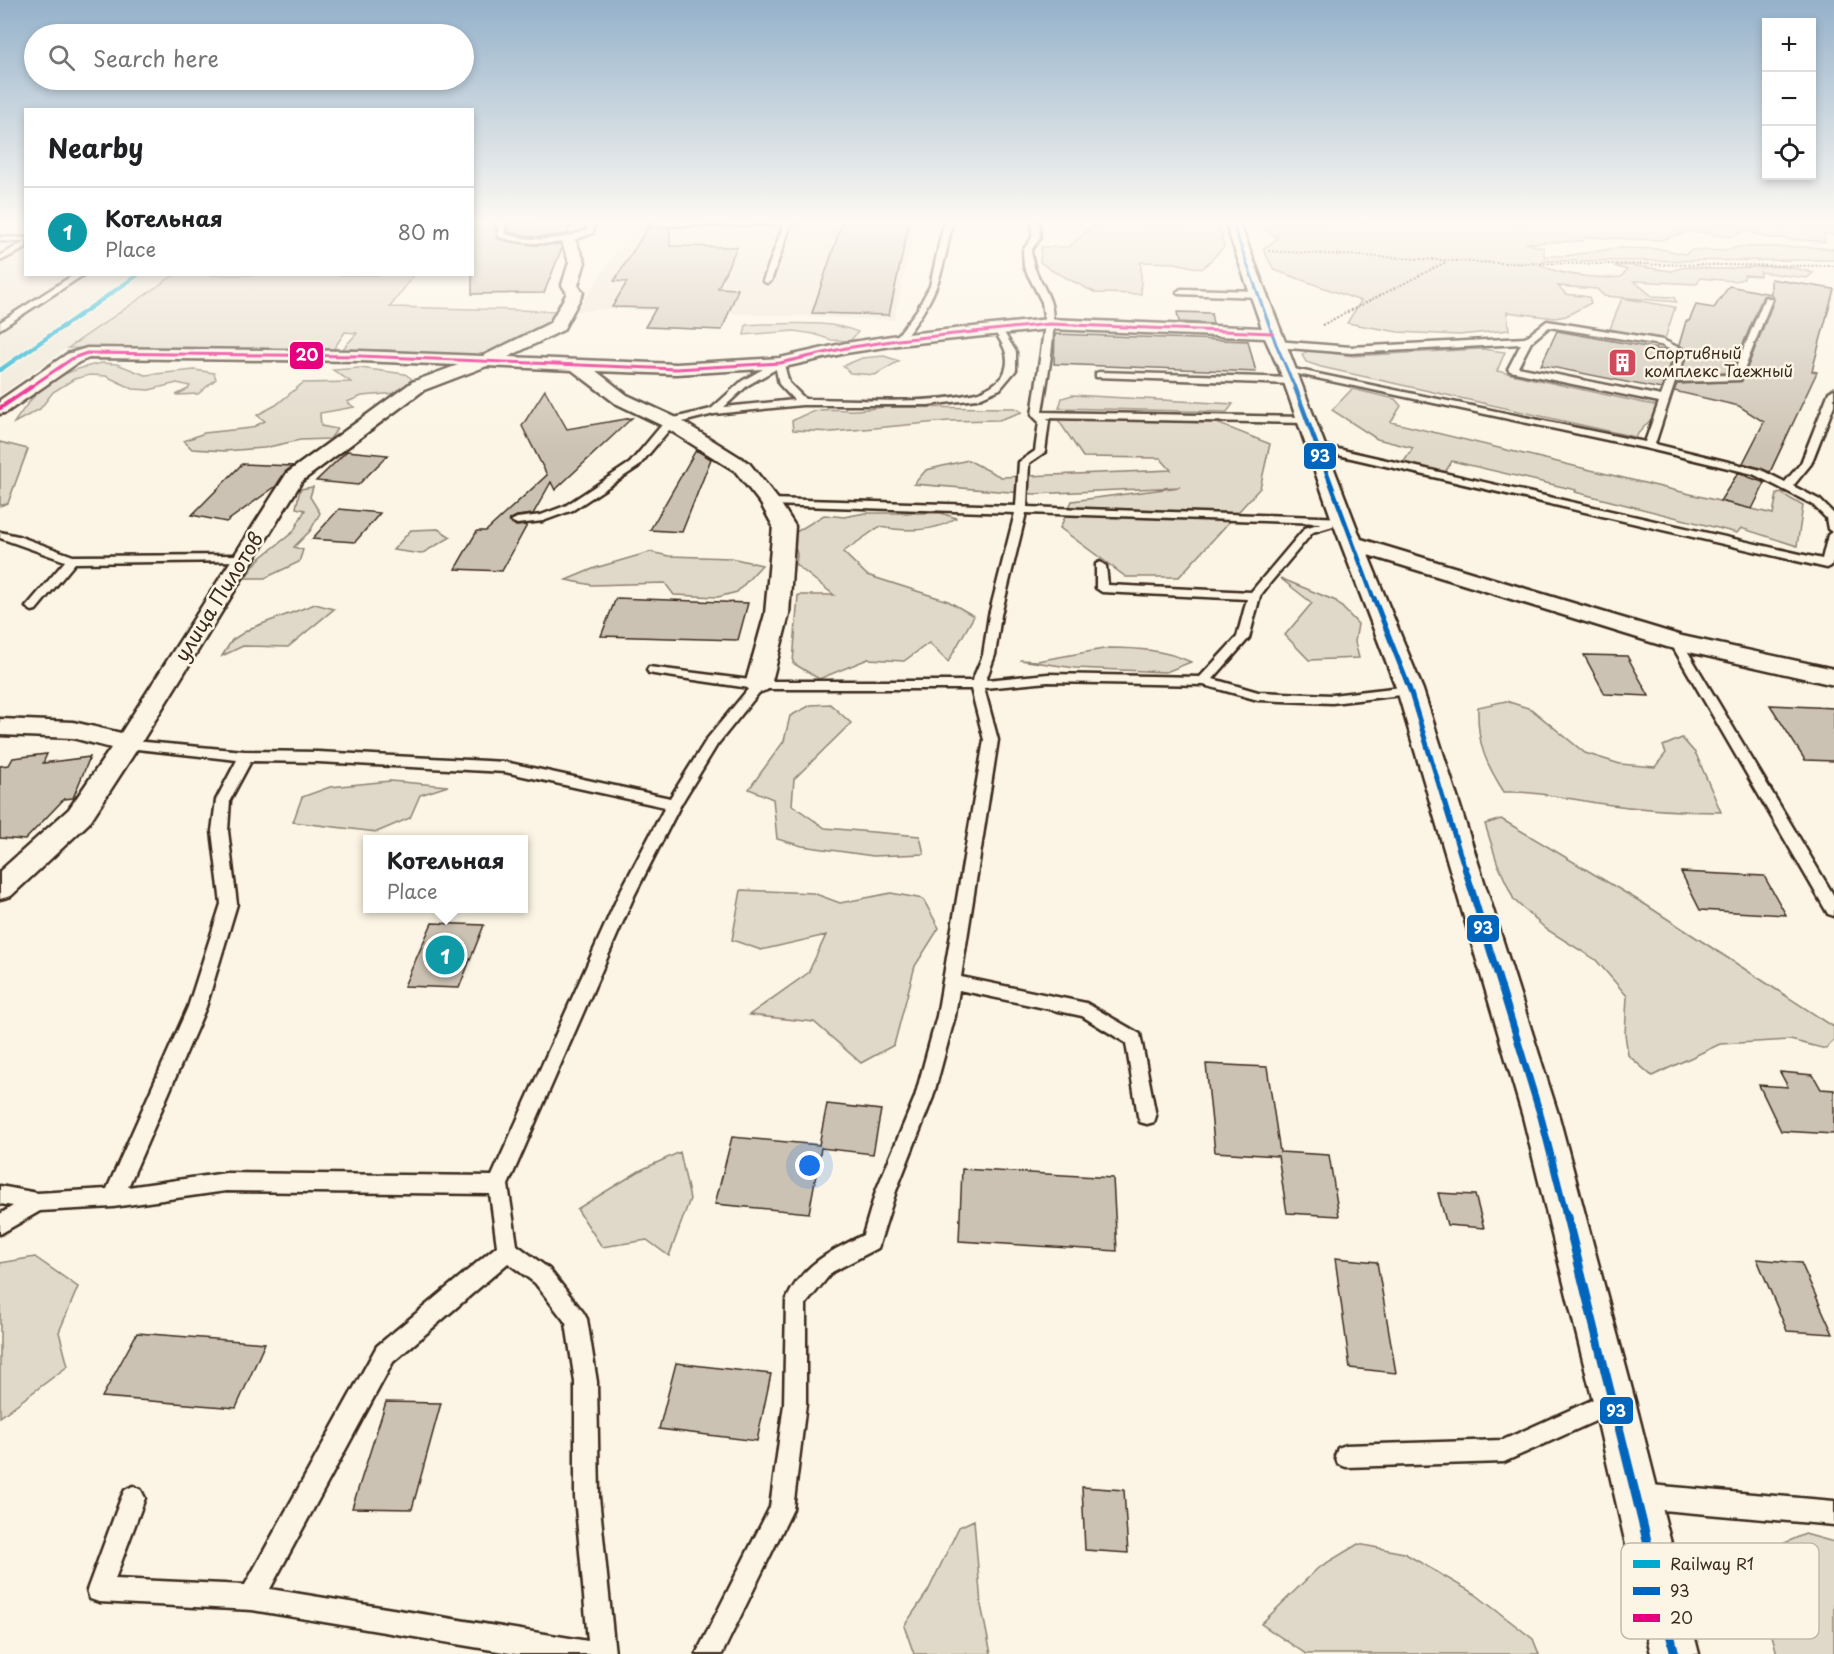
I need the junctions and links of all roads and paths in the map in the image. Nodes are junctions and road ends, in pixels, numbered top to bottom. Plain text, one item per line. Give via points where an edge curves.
1 (42, 299) edge
2 (572, 299) edge
3 (928, 299) edge
4 (1045, 299) edge
5 (1261, 299) edge
6 (1372, 299) edge
7 (1768, 299) dead end
8 (1049, 324) junction
9 (0, 326) edge
10 (998, 330) junction
11 (1274, 338) junction
12 (898, 340) junction
13 (1527, 341) junction
14 (486, 361) junction
15 (780, 363) junction
16 (577, 365) junction
17 (1099, 375) dead end
18 (1291, 376) junction
19 (1670, 379) junction
20 (1834, 392) edge
21 (1664, 400) junction
22 (802, 402) junction
23 (0, 408) edge
24 (714, 411) junction
25 (1037, 415) junction
26 (1306, 420) junction
27 (670, 422) junction
28 (1649, 446) junction
29 (1316, 447) junction
30 (1787, 486) junction
31 (770, 502) junction
32 (1021, 510) junction
33 (517, 521) dead end
34 (1833, 521) edge
35 (1348, 532) junction
36 (0, 535) edge
37 (1834, 535) edge
38 (243, 558) junction
39 (72, 560) junction
40 (1100, 566) dead end
41 (1254, 596) junction
42 (32, 607) dead end
43 (1676, 642) junction
44 (654, 670) dead end
45 (1834, 677) edge
46 (1204, 681) junction
47 (758, 685) junction
48 (977, 685) junction
49 (1410, 690) junction
50 (0, 727) edge
51 (128, 743) junction
52 (246, 756) junction
53 (674, 804) junction
54 (0, 888) edge
55 (1834, 910) edge
56 (952, 982) junction
57 (1147, 1116) dead end
58 (498, 1185) junction
59 (0, 1195) edge
60 (113, 1198) junction
61 (37, 1202) junction
62 (0, 1225) edge
63 (508, 1250) junction
64 (1614, 1401) junction
65 (1346, 1456) dead end
66 (1636, 1495) junction
67 (133, 1498) dead end
68 (1834, 1513) edge
69 (1648, 1543) edge
70 (252, 1598) junction
71 (1671, 1639) edge
72 (592, 1654) edge
73 (602, 1654) edge
74 (709, 1654) edge
75 (1675, 1654) edge

1 - 9 lane
2 - 14 street, улица Пилотов via 557,326
3 - 12 lane
4 - 8 lane
5 - 11 street
6 - 11 path via 1304,333
7 - 19 lane via 1737,378
8 - 10 street, улица Пилотов
8 - 11 street, улица Пилотов
8 - 25 lane
10 - 12 street, улица Пилотов
10 - 22 lane via 1011,352 1011,370 997,387 974,397 928,402
11 - 13 lane via 1351,350
11 - 18 street
12 - 15 street, улица Пилотов
13 - 19 lane via 1546,324 1663,343 1682,352
13 - 21 lane via 1513,369
14 - 16 street, улица Пилотов
14 - 23 street via 87,353
14 - 38 street, улица Пилотов via 418,386 294,477
15 - 16 street, улица Пилотов via 676,369
15 - 22 lane via 784,384
15 - 24 lane via 745,383
16 - 27 street via 621,399
17 - 18 lane
18 - 26 street
18 - 28 lane
19 - 21 lane
20 - 30 lane via 1806,464
21 - 28 lane
22 - 24 lane
24 - 27 lane
25 - 26 lane
25 - 32 lane via 1044,421 1040,452 1024,462
26 - 29 street
27 - 31 street via 742,467
27 - 33 lane via 634,465 569,508 543,518
28 - 30 lane via 1757,472
29 - 35 street
29 - 37 lane via 1827,564
30 - 34 lane via 1816,502
31 - 32 lane
31 - 47 street via 784,526 777,614
32 - 35 lane
32 - 48 lane via 989,655
35 - 41 lane via 1309,530
35 - 43 street
35 - 49 street
36 - 39 lane
38 - 39 lane
38 - 51 street, улица Пилотов
39 - 42 lane
40 - 41 lane via 1102,588
41 - 46 lane via 1243,638
43 - 45 street
43 - 55 lane
44 - 47 lane
46 - 48 lane via 1048,678
46 - 49 lane via 1258,696 1332,699
47 - 48 lane
47 - 53 lane via 712,742
48 - 56 lane via 991,740
49 - 64 street via 1541,1117
50 - 51 street via 73,730
51 - 52 lane
51 - 54 street, улица Пилотов via 79,816
52 - 53 lane via 505,767
52 - 60 lane via 222,810 220,831 229,904 197,1007
53 - 58 lane via 627,894
56 - 57 lane via 1086,1010 1134,1039
56 - 74 lane via 924,1097 886,1191 871,1241 825,1266 796,1301 795,1404 781,1509
58 - 60 lane via 226,1182
58 - 63 lane
59 - 61 lane
60 - 61 lane
61 - 62 lane
63 - 70 lane via 385,1354
63 - 73 lane via 542,1276 576,1319 586,1382 586,1497
64 - 65 lane via 1504,1450
64 - 66 street
66 - 68 lane
66 - 69 street
67 - 70 lane via 99,1590
70 - 72 lane
71 - 75 street

